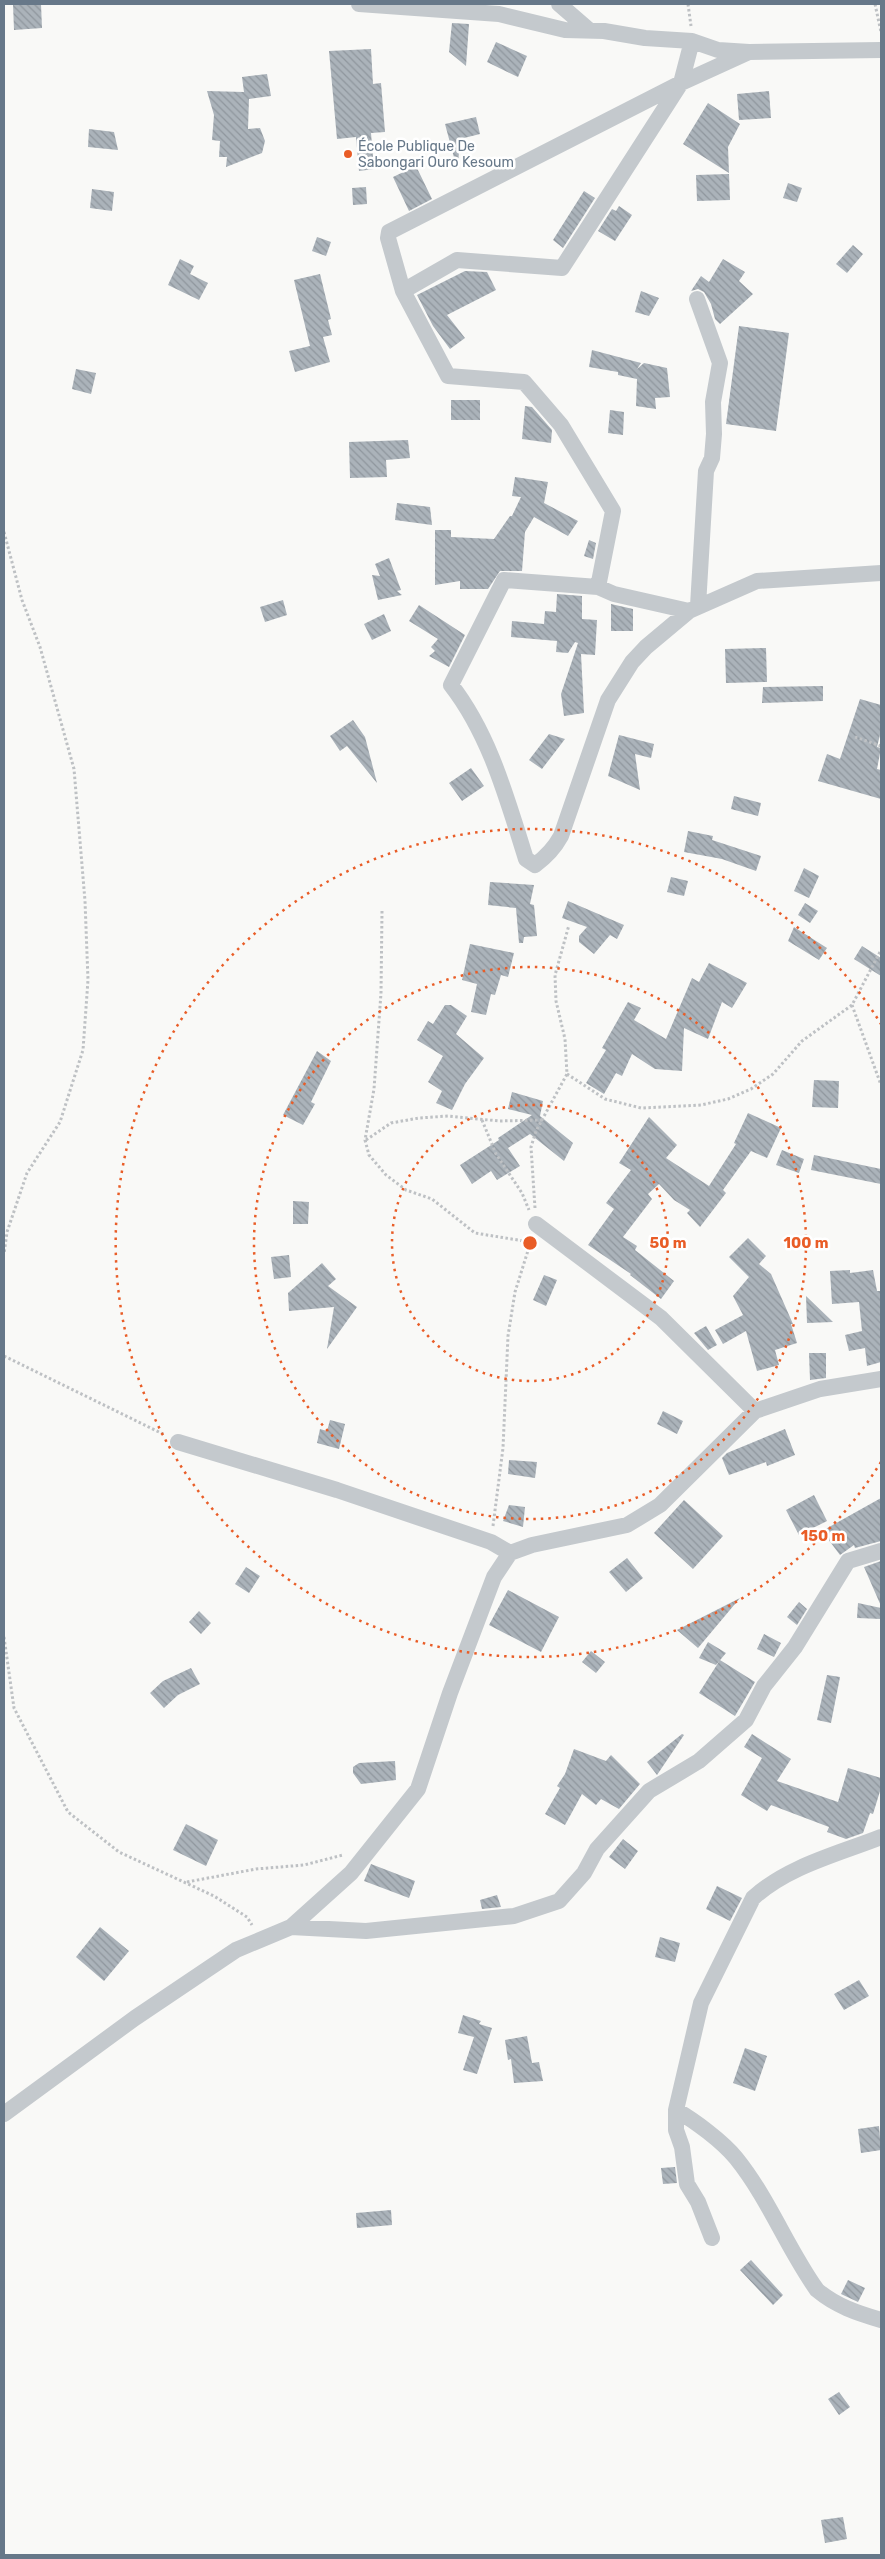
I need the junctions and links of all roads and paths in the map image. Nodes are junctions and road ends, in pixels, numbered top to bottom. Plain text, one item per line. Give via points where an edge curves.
1 (359, 4) edge
2 (559, 4) edge
3 (875, 4) edge
4 (588, 30) junction
5 (881, 32) edge
6 (692, 41) junction
7 (881, 50) edge
8 (749, 52) junction
9 (681, 83) junction
10 (403, 291) junction
11 (697, 298) dead end
12 (4, 532) edge
13 (881, 573) edge
14 (598, 587) junction
15 (694, 608) junction
16 (855, 737) dead end
17 (881, 746) edge
18 (382, 911) dead end
19 (881, 950) edge
20 (852, 1005) junction
21 (567, 1074) dead end
22 (881, 1085) edge
23 (482, 1120) junction
24 (544, 1120) dead end
25 (365, 1140) junction
26 (536, 1224) joint
27 (531, 1242) dead end
28 (4, 1254) edge
29 (4, 1356) edge
30 (881, 1379) edge
31 (755, 1411) junction
32 (178, 1442) joint
33 (881, 1551) edge
34 (510, 1553) junction
35 (4, 1637) edge
36 (881, 1837) edge
37 (371, 1848) junction
38 (186, 1883) junction
39 (291, 1927) junction
40 (262, 1939) junction
41 (676, 2110) junction
42 (4, 2114) edge
43 (712, 2238) dead end
44 (881, 2320) edge

1 - 4 street via 498,14 565,30
2 - 4 street
3 - 5 path
4 - 6 street
6 - 8 street via 718,50
6 - 9 street
7 - 8 street
8 - 9 street
9 - 10 street via 562,268 457,260
9 - 10 street via 390,232 388,238
10 - 14 street via 448,376 524,382 561,425 613,511
11 - 15 street via 720,363 713,402 712,458 706,471
12 - 28 path via 74,769 88,980 83,1050 60,1122 27,1173 7,1232
13 - 15 street via 757,581
14 - 15 street via 614,594
14 - 15 street via 504,580 451,684 463,700 498,771 530,864 540,861 561,836 602,713 619,681 646,647
16 - 17 path
18 - 25 path via 381,993 374,1089
19 - 20 path
20 - 21 path via 802,1041 774,1074 728,1099 641,1108 605,1099
20 - 22 path
23 - 24 path
23 - 25 path via 448,1116 391,1122
23 - 26 path via 496,1154 522,1193
25 - 27 path via 369,1155 386,1175 406,1190 432,1199 476,1233
26 - 31 street via 661,1318
29 - 32 path
30 - 31 street via 820,1389
31 - 34 street via 660,1505 627,1525 532,1545
32 - 34 street via 337,1490 491,1542
33 - 39 street via 848,1561 795,1647 764,1686 746,1720 699,1761 649,1791 597,1849 584,1873 559,1901 514,1916 366,1931
34 - 37 street via 494,1578 418,1788
35 - 38 path via 14,1708 68,1812 119,1852
36 - 41 street via 789,1873 767,1885 753,1898 701,2003
37 - 38 path via 304,1865 256,1869
37 - 39 street via 351,1872
38 - 40 path via 247,1917
39 - 40 street
40 - 42 street via 236,1950 135,2018
41 - 43 street via 676,2130 687,2184
41 - 44 street via 735,2157 765,2199 817,2290 854,2313

